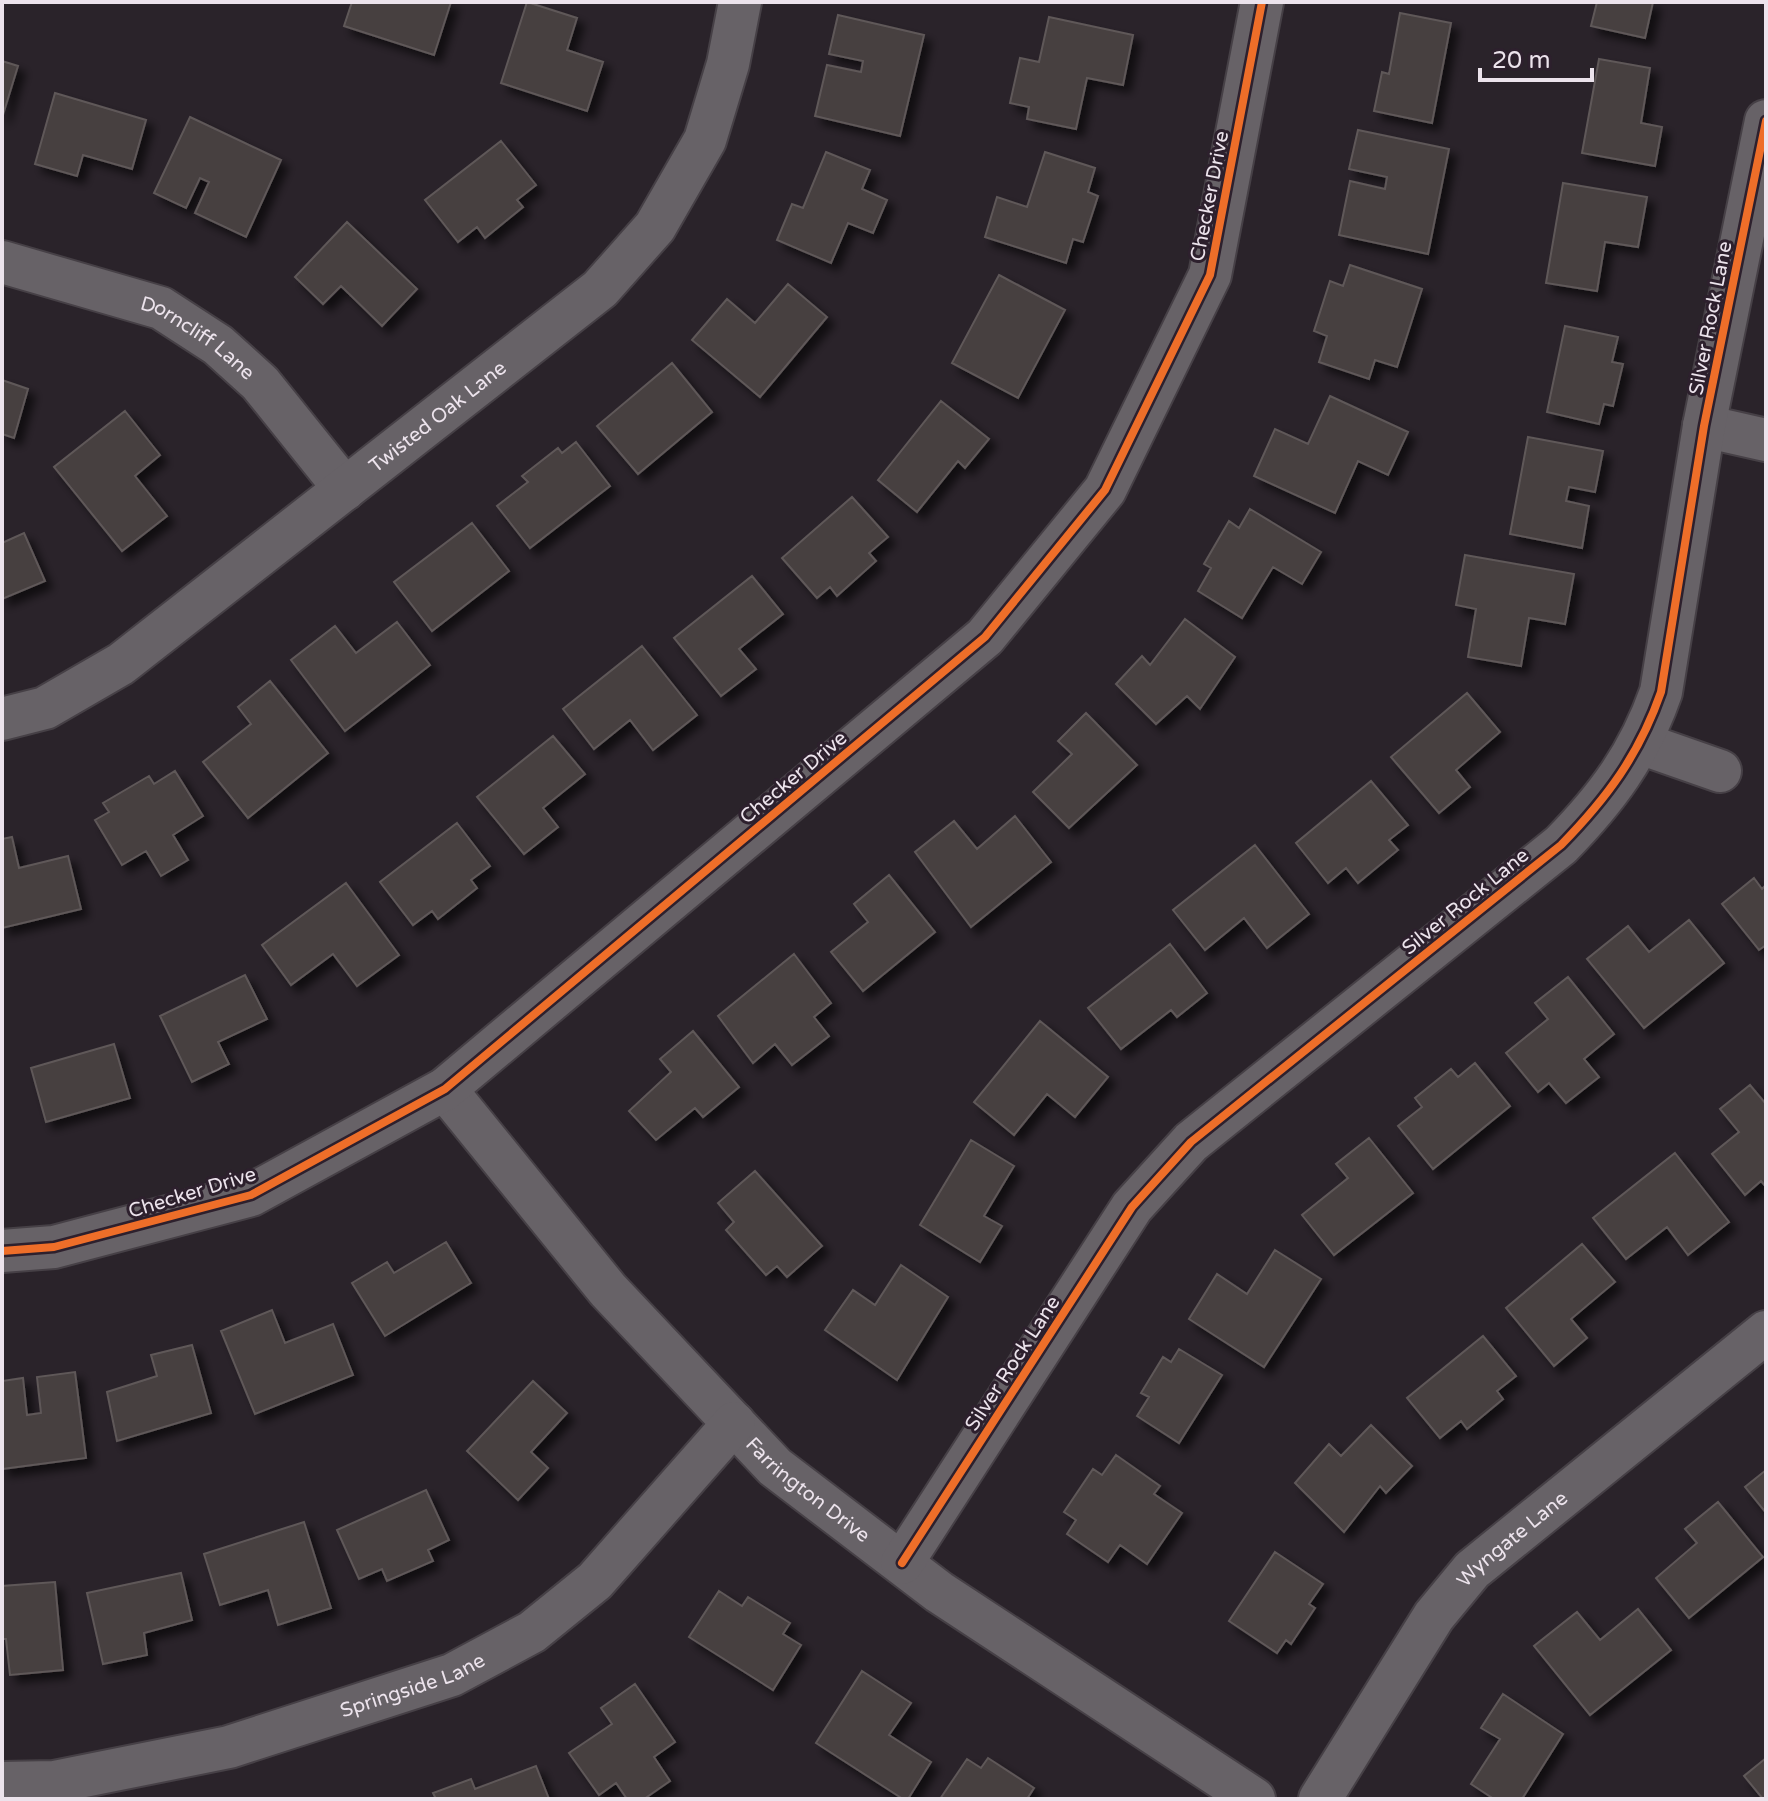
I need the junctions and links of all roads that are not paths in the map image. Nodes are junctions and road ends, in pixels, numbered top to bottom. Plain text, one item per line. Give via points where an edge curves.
1 (740, 2) edge
2 (1262, 2) edge
3 (1766, 121) edge
4 (2, 262) edge
5 (1704, 426) junction
6 (1766, 440) edge
7 (345, 489) junction
8 (2, 719) edge
9 (1640, 743) junction
10 (1720, 771) dead end
11 (445, 1089) junction
12 (2, 1251) edge
13 (1766, 1332) edge
14 (734, 1423) junction
15 (902, 1563) junction
16 (2, 1783) edge
17 (1254, 1799) edge
18 (1320, 1799) edge

1 - 7 street, Twisted Oak Lane via 705,140 655,227 600,289
2 - 11 street, Checker Drive via 1210,275 1105,490 985,637
3 - 5 street, Silver Rock Lane
4 - 7 street, Dorncliff Lane via 161,308 218,345 260,383
5 - 6 street
5 - 9 street, Silver Rock Lane via 1661,692
7 - 8 street, Twisted Oak Lane via 121,664 45,708
9 - 10 street
9 - 15 street, Silver Rock Lane via 1610,790 1561,845 1191,1142 1132,1207
11 - 12 street, Checker Drive via 251,1195 54,1247
11 - 14 street, Farrington Drive via 608,1290
13 - 18 street, Wyngate Lane via 1472,1570 1434,1616
14 - 15 street, Farrington Drive via 775,1467
14 - 16 street, Springside Lane via 595,1581 532,1632 452,1675 229,1747 54,1782
15 - 17 street, Farrington Drive

